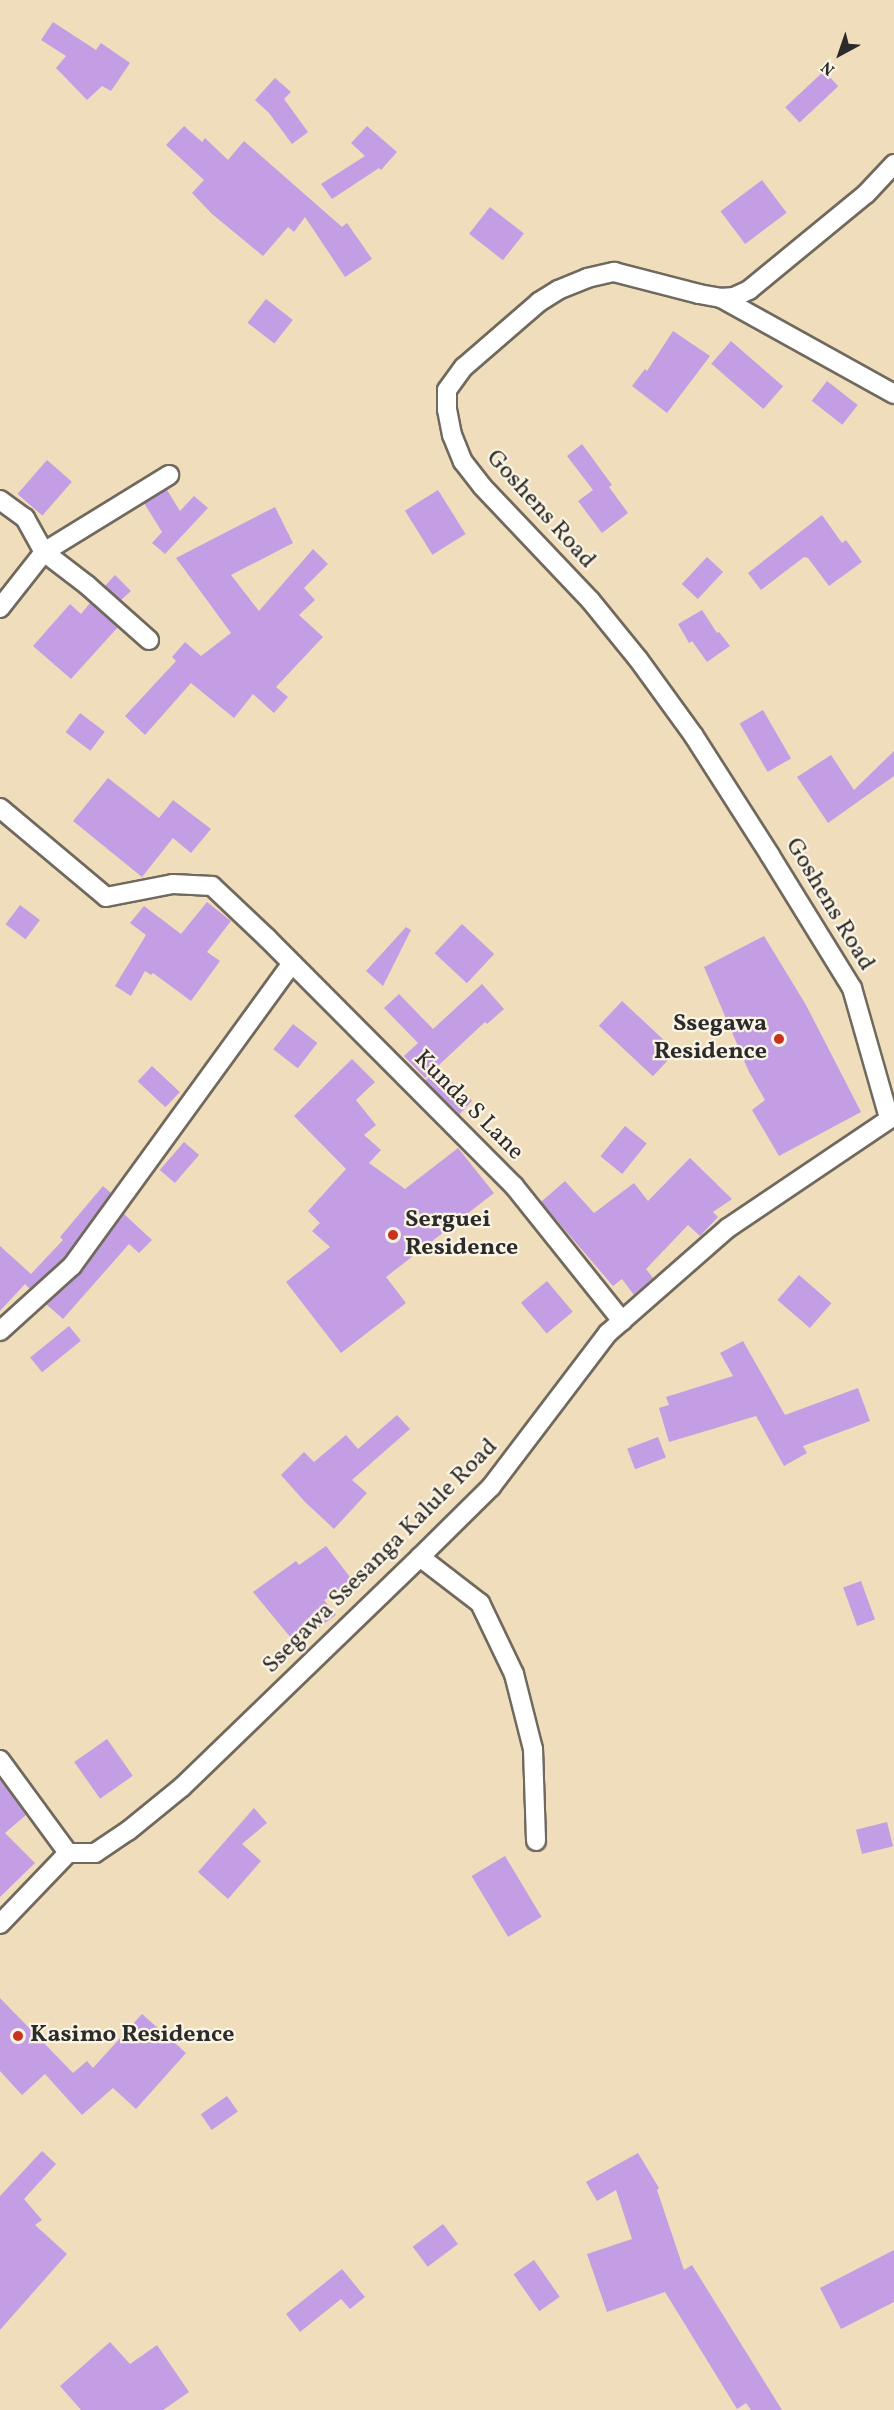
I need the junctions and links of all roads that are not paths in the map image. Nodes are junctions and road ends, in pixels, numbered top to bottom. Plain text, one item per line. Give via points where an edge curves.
1 (894, 164) edge
2 (721, 298) junction
3 (894, 394) edge
4 (169, 474) dead end
5 (0, 500) edge
6 (44, 552) junction
7 (0, 608) edge
8 (149, 640) dead end
9 (0, 808) edge
10 (292, 963) junction
11 (892, 1117) edge
12 (622, 1321) junction
13 (0, 1331) edge
14 (420, 1557) junction
15 (0, 1760) edge
16 (536, 1841) dead end
17 (68, 1853) junction
18 (0, 1924) edge

1 - 2 street, Goshens Road via 866,194 749,290
2 - 3 street
2 - 11 street, Goshens Road via 614,272 558,290 478,352 447,390 452,435 463,462 482,486 590,600 694,736 852,988
4 - 6 street
5 - 6 street via 25,518
6 - 7 street
6 - 8 street
9 - 10 street, Kunda S Lane via 106,897 173,884 212,886
10 - 12 street, Kunda S Lane via 514,1186
10 - 13 street via 72,1266
11 - 12 street, Ssegawa Ssesanga Kalule Road via 728,1228
12 - 14 street, Ssegawa Ssesanga Kalule Road via 608,1333 491,1487
14 - 16 street via 480,1603 514,1674 533,1749
14 - 17 street, Ssegawa Ssesanga Kalule Road via 182,1787 95,1852
15 - 17 street
17 - 18 street

